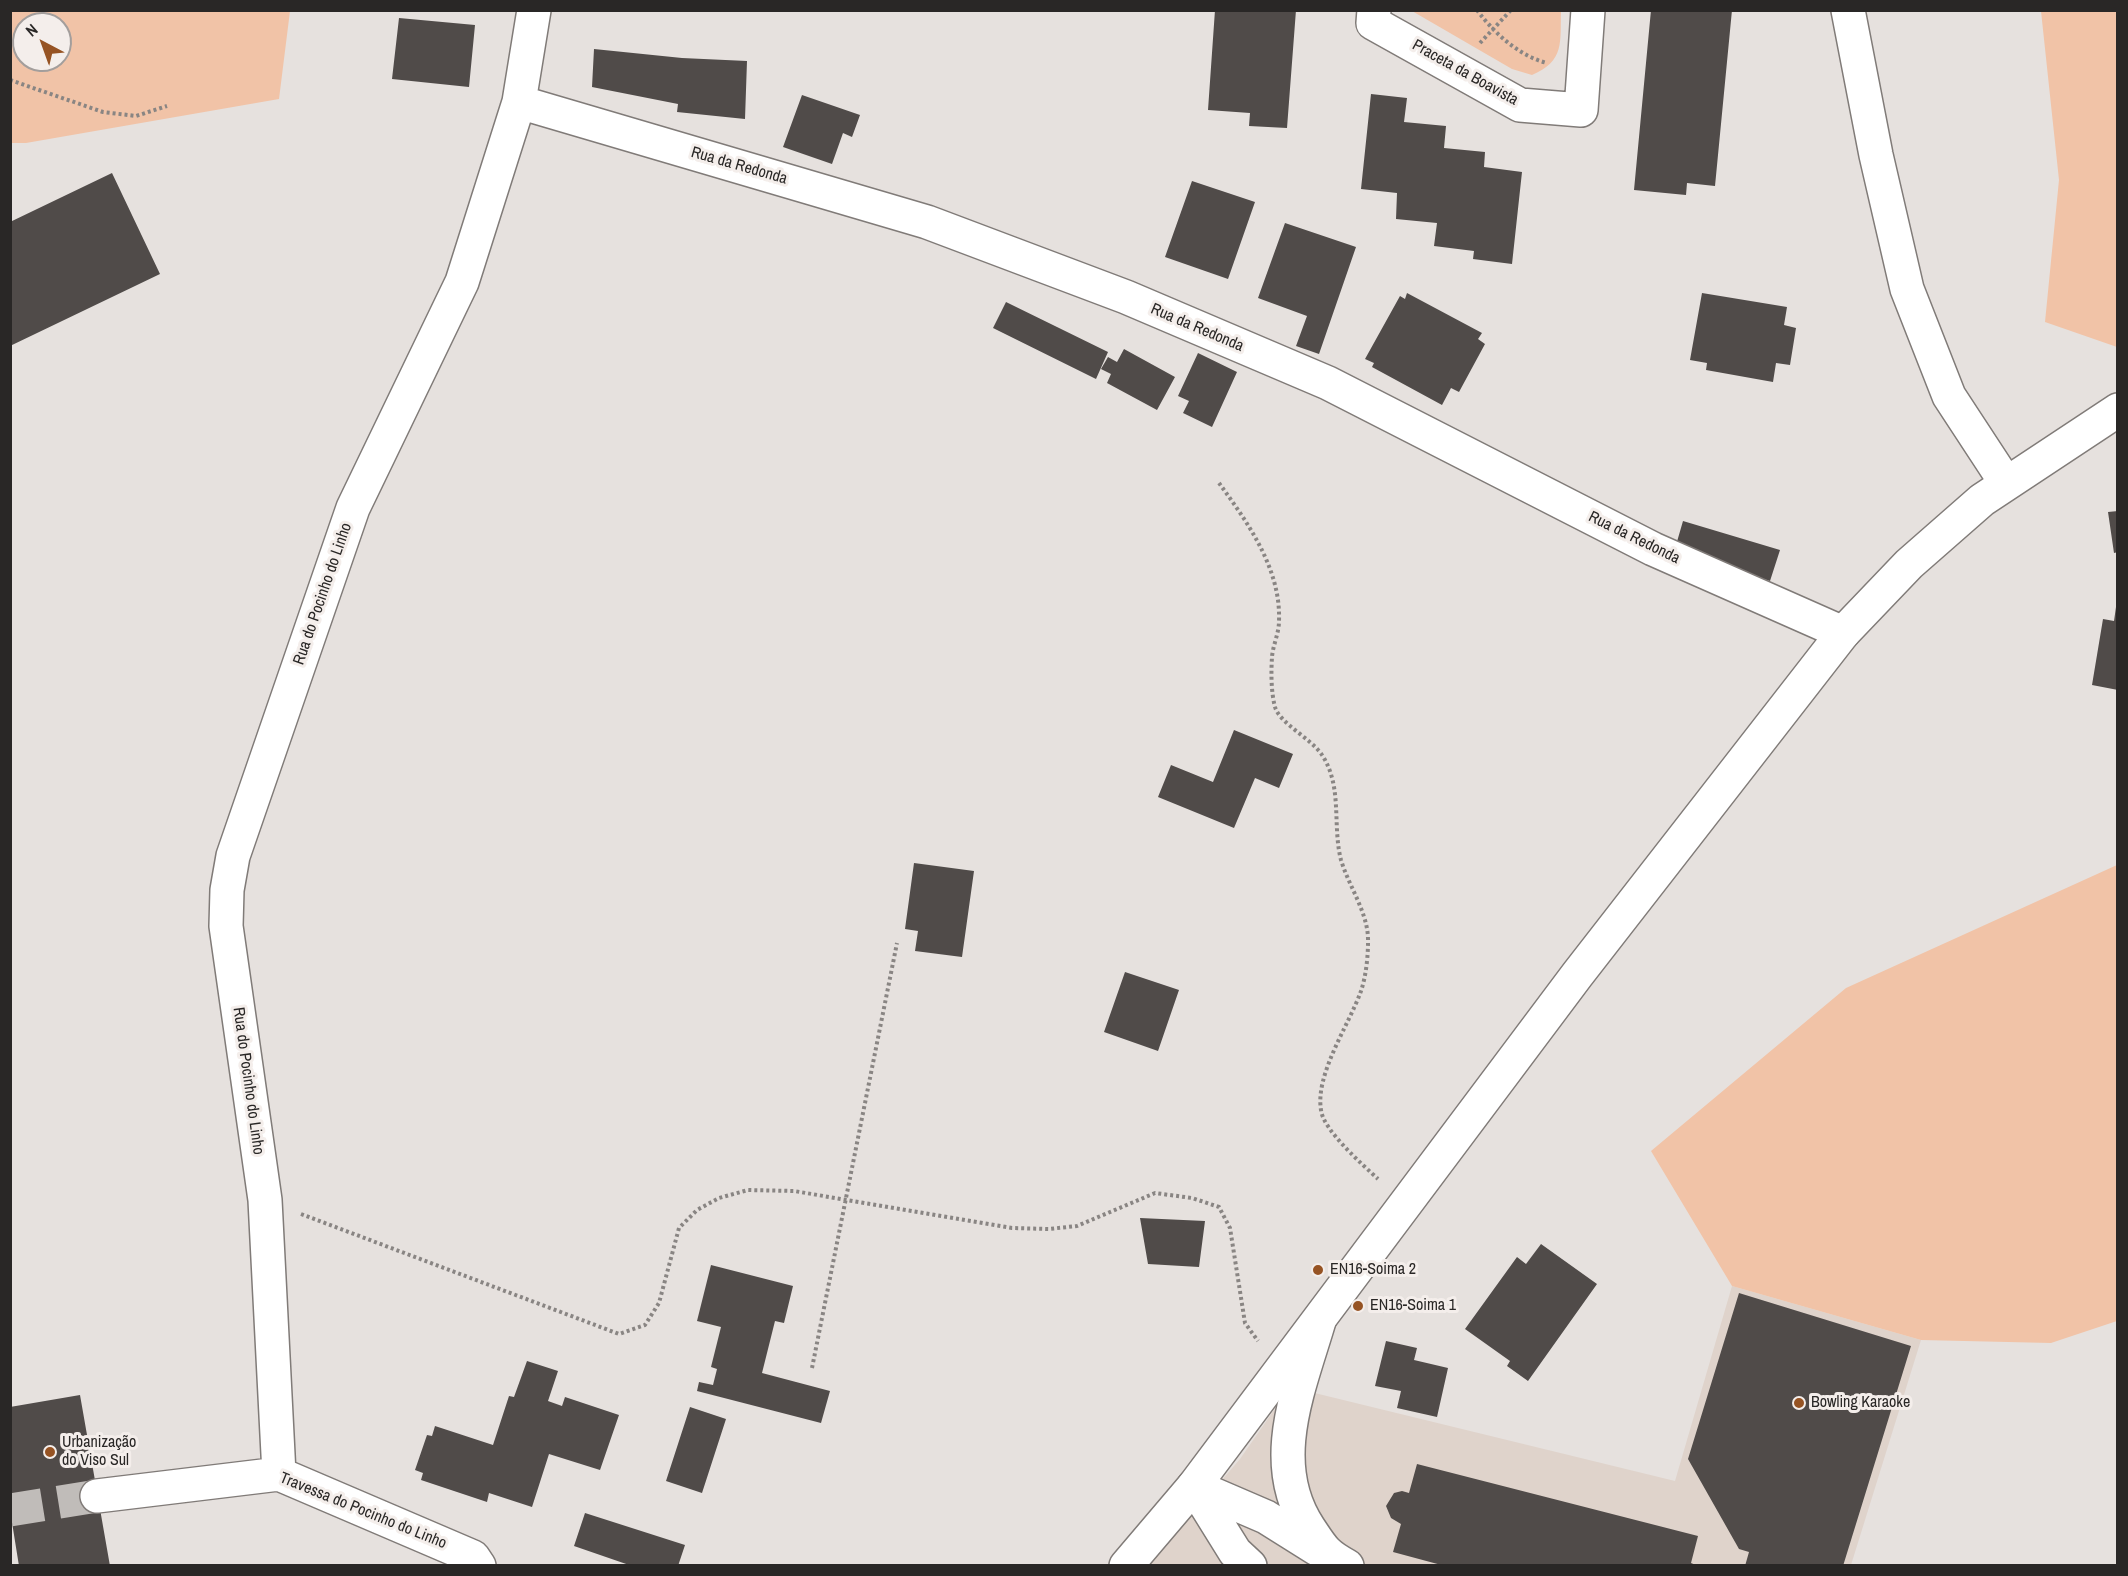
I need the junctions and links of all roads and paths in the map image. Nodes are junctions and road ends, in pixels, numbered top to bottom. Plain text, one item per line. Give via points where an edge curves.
1 (534, 10) edge
2 (1374, 10) edge
3 (1477, 10) edge
4 (1511, 10) edge
5 (1588, 10) edge
6 (1848, 10) edge
7 (1494, 30) junction
8 (1476, 48) dead end
9 (1551, 64) dead end
10 (10, 80) edge
11 (519, 102) junction
12 (167, 106) dead end
13 (2118, 410) edge
14 (1219, 483) dead end
15 (2006, 483) junction
16 (1843, 633) junction
17 (897, 943) dead end
18 (265, 1200) junction
19 (846, 1200) junction
20 (1404, 1205) junction
21 (1321, 1315) junction
22 (812, 1368) dead end
23 (1280, 1371) junction
24 (279, 1474) junction
25 (1194, 1486) junction
26 (97, 1496) tunnel mouth
27 (1337, 1560) edge
28 (479, 1566) edge
29 (1126, 1566) edge
30 (1250, 1566) edge

1 - 11 street, Rua do Pocinho do Linho
2 - 5 street, Praceta da Boavista via 1373,23 1520,105 1581,110
3 - 7 path
4 - 7 path
6 - 15 street via 1907,289 1949,396
7 - 8 path
7 - 9 path via 1508,43
10 - 12 path via 103,112 136,116
11 - 16 street, Rua da Redonda via 927,222 1126,297 1328,383 1653,549
11 - 18 street, Rua do Pocinho do Linho via 462,282 353,508 233,856 226,926
13 - 15 street
14 - 20 path via 1253,530 1276,591 1279,622 1272,656 1276,710 1322,754 1332,774 1341,859 1368,939 1362,989 1327,1070 1320,1097 1321,1113 1337,1137
15 - 16 street via 1909,564
16 - 20 street
17 - 19 path
18 - 19 path via 619,1334 645,1325 659,1303 679,1228 697,1210 747,1190 794,1191
18 - 24 street, Rua do Pocinho do Linho
19 - 22 path
19 - 23 path via 1012,1228 1040,1229 1077,1226 1155,1193 1192,1198 1219,1207 1230,1228 1245,1323
20 - 21 street
21 - 23 street
21 - 27 street via 1295,1402 1287,1447 1295,1507
23 - 25 street
24 - 26 street, Travessa do Pocinho do Linho
24 - 28 street, Travessa do Pocinho do Linho via 473,1557
25 - 27 street via 1266,1517
25 - 29 street
25 - 30 street via 1235,1552

